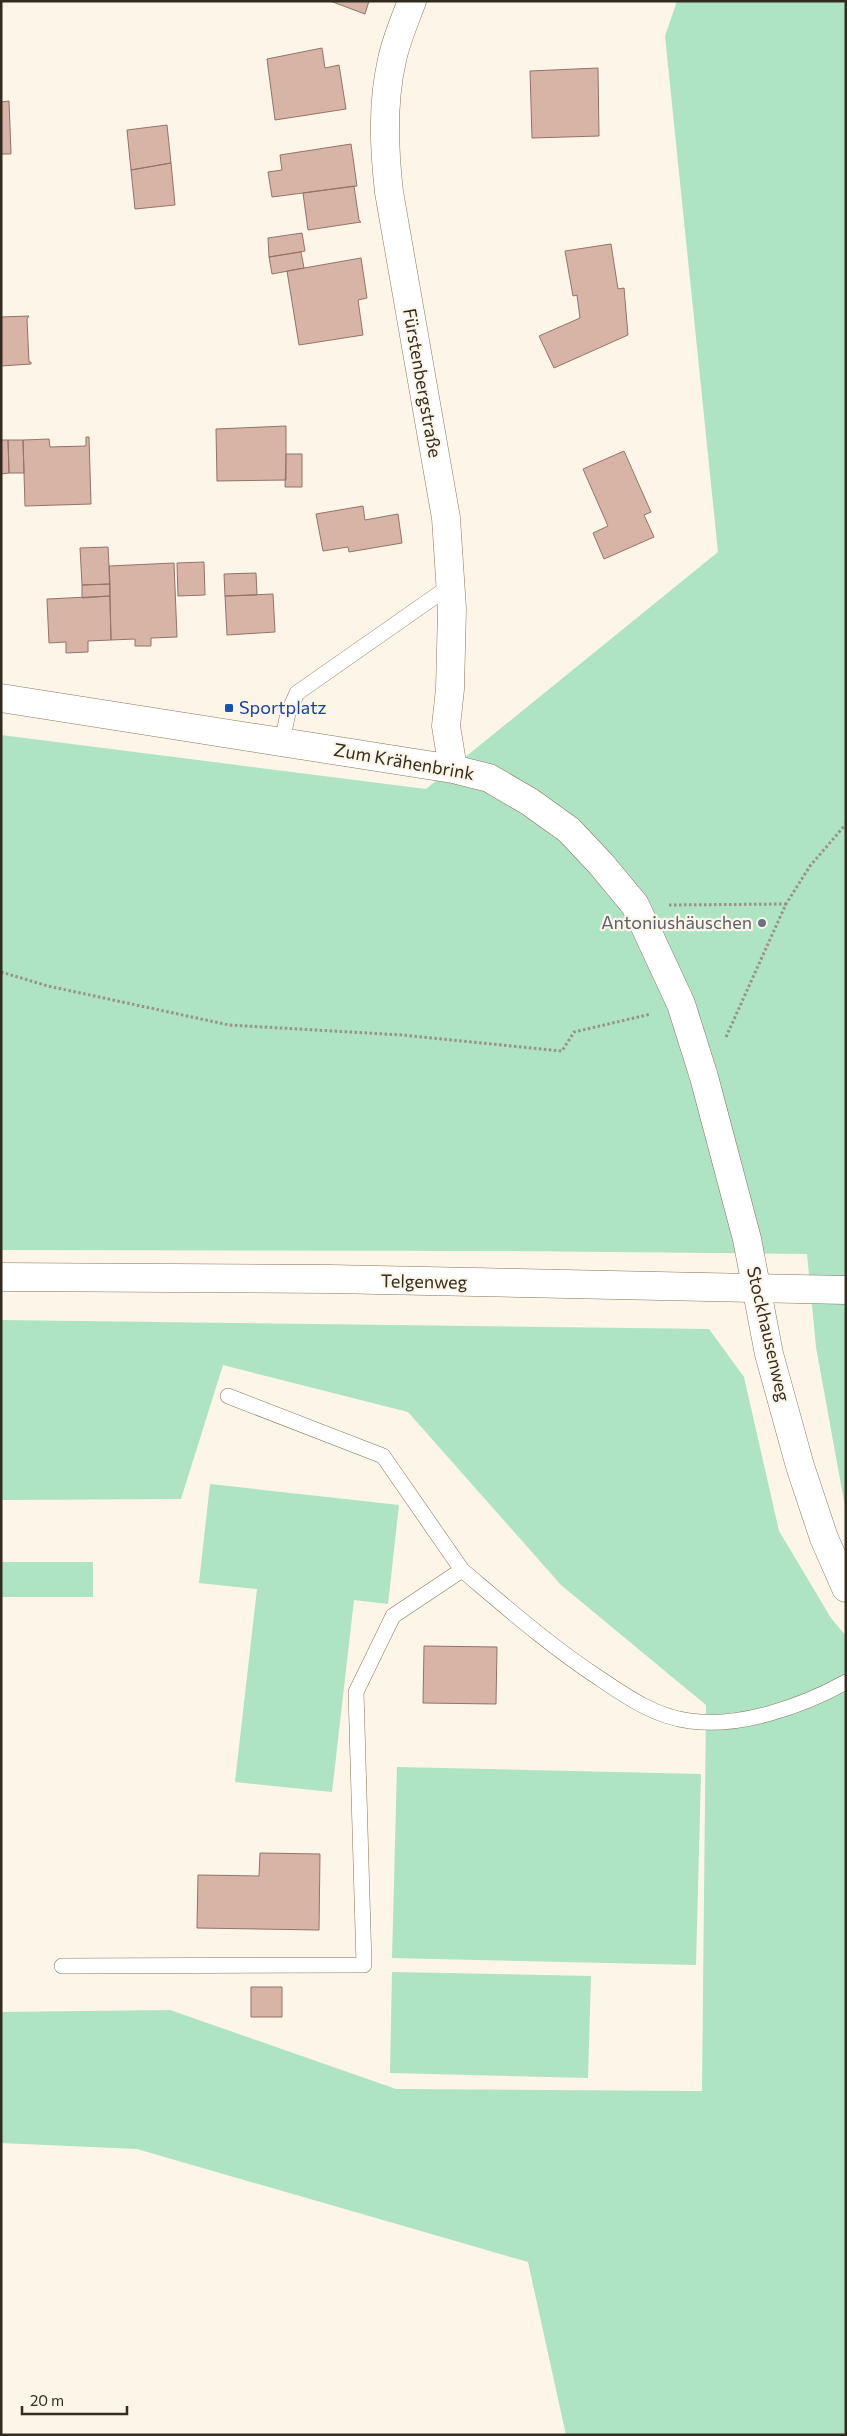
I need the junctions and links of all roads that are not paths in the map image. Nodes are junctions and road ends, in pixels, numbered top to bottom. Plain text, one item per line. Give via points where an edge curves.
1 (412, 1) edge
2 (450, 586) junction
3 (1, 698) edge
4 (282, 742) junction
5 (453, 769) junction
6 (704, 1077) joint
7 (1, 1277) edge
8 (756, 1288) junction
9 (846, 1290) edge
10 (228, 1396) dead end
11 (462, 1570) junction
12 (846, 1588) edge
13 (846, 1682) edge
14 (62, 1966) dead end

1 - 2 street, Fürstenbergstraße via 392,60 386,104 385,151 389,192 446,518
2 - 4 lane via 297,693 288,713
2 - 5 street, Fürstenbergstraße via 450,689 446,726
3 - 4 street, Zum Krähenbrink
4 - 5 street, Zum Krähenbrink
5 - 6 street, Zum Krähenbrink via 489,778 530,802 568,830 601,864 634,905 681,1004
6 - 8 street, Stockhausenweg via 747,1239
7 - 8 street, Telgenweg via 330,1279
8 - 9 street, Telgenweg
8 - 12 street, Stockhausenweg via 769,1354 800,1466 824,1538
10 - 11 lane via 383,1456
11 - 13 lane via 558,1651 639,1706 690,1721 738,1720 782,1711
11 - 14 lane via 392,1616 356,1692 364,1965

